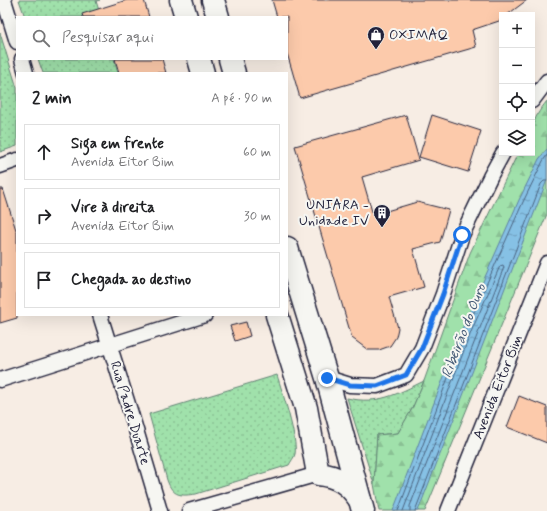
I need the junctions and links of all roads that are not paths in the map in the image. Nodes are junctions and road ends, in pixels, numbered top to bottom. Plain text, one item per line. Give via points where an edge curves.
1 (4, 0) edge
2 (181, 0) edge
3 (213, 0) edge
4 (186, 16) edge
5 (218, 16) edge
6 (16, 39) edge
7 (22, 60) edge
8 (199, 60) edge
9 (230, 60) edge
10 (26, 72) edge
11 (203, 72) edge
12 (234, 72) edge
13 (547, 81) edge
14 (535, 96) edge
15 (501, 156) edge
16 (16, 160) edge
17 (0, 166) edge
18 (288, 251) edge
19 (547, 263) edge
20 (100, 316) edge
21 (202, 316) edge
22 (277, 316) edge
23 (110, 346) junction
24 (327, 378) junction
25 (0, 380) edge
26 (318, 474) junction
27 (362, 506) edge
28 (160, 511) edge
29 (189, 511) edge
30 (448, 511) edge

1 - 6 street
2 - 4 main road
3 - 5 main road
7 - 10 street
8 - 11 main road
9 - 12 main road
13 - 14 street
15 - 24 street via 462,235 422,348 406,375 377,386 350,385
16 - 17 street
18 - 24 main road
19 - 30 street, Avenida Eitor Bim
20 - 23 street, Rua Padre Duarte
21 - 23 street
22 - 26 main road via 306,408
23 - 25 street
23 - 28 street, Rua Padre Duarte
24 - 27 main road
26 - 27 main road via 330,475 352,488
26 - 29 street

